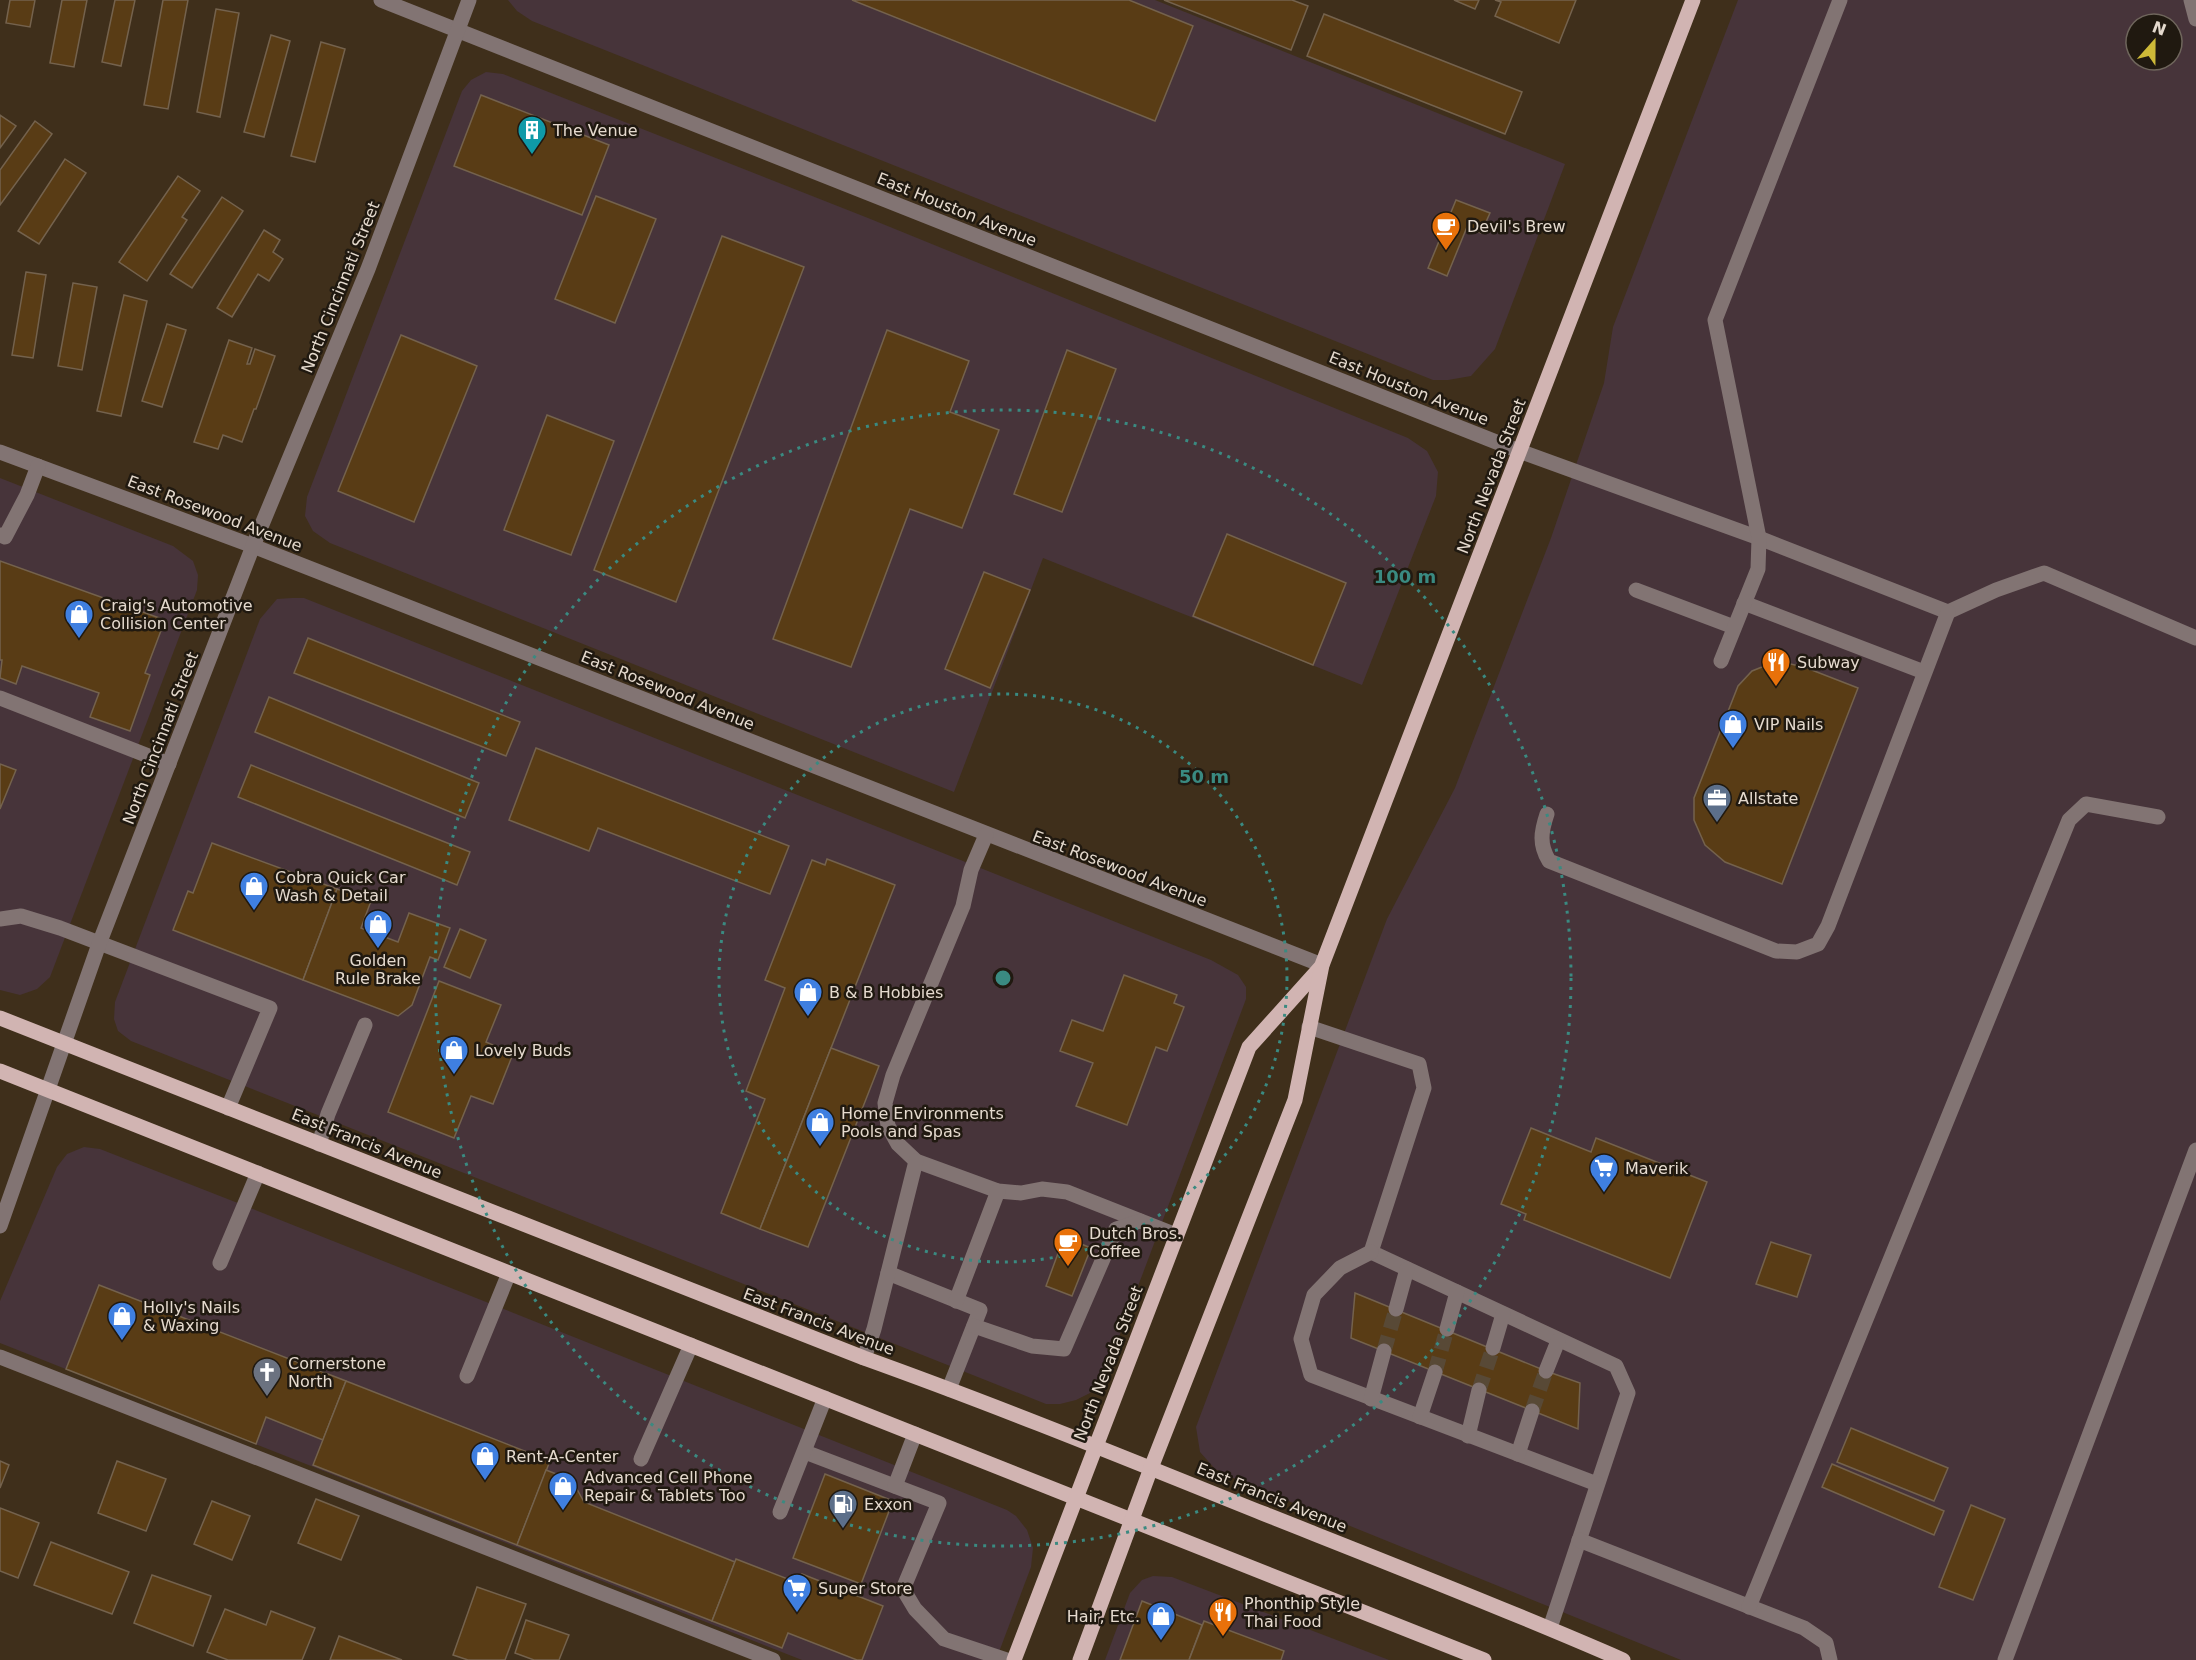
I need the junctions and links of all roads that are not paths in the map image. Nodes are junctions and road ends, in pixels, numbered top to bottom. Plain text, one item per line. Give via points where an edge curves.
1 (381, 0) edge
2 (469, 0) edge
3 (1693, 0) edge
4 (1840, 0) edge
5 (2192, 0) edge
6 (2196, 20) edge
7 (457, 32) junction
8 (0, 452) edge
9 (1519, 452) junction
10 (38, 466) junction
11 (0, 535) edge
12 (1760, 538) junction
13 (254, 546) junction
14 (1636, 590) dead end
15 (1744, 603) junction
16 (1948, 612) junction
17 (1734, 627) junction
18 (2196, 638) edge
19 (1721, 661) dead end
20 (1924, 672) junction
21 (0, 698) edge
22 (169, 764) junction
23 (1547, 814) dead end
24 (2158, 817) dead end
25 (986, 835) junction
26 (0, 919) edge
27 (99, 944) junction
28 (1322, 965) junction
29 (0, 1018) edge
30 (365, 1025) dead end
31 (1309, 1027) junction
32 (64, 1044) junction
33 (0, 1071) edge
34 (49, 1090) junction
35 (228, 1108) junction
36 (319, 1144) junction
37 (2196, 1150) edge
38 (916, 1161) junction
39 (258, 1173) junction
40 (998, 1191) junction
41 (1140, 1221) junction
42 (0, 1226) edge
43 (1176, 1235) junction
44 (1371, 1252) junction
45 (220, 1263) dead end
46 (1407, 1269) junction
47 (509, 1273) junction
48 (888, 1273) junction
49 (1457, 1292) junction
50 (956, 1301) junction
51 (1396, 1309) tunnel mouth
52 (1503, 1314) junction
53 (974, 1326) junction
54 (1447, 1329) tunnel mouth
55 (1558, 1341) junction
56 (691, 1345) junction
57 (1493, 1348) tunnel mouth
58 (1384, 1352) tunnel mouth
59 (0, 1357) edge
60 (864, 1358) junction
61 (1546, 1371) tunnel mouth
62 (1435, 1372) tunnel mouth
63 (467, 1376) dead end
64 (949, 1389) junction
65 (1479, 1390) tunnel mouth
66 (825, 1398) junction
67 (1371, 1399) junction
68 (1532, 1411) tunnel mouth
69 (1420, 1417) junction
70 (915, 1434) junction
71 (1468, 1436) junction
72 (1095, 1447) junction
73 (805, 1452) junction
74 (1518, 1454) junction
75 (641, 1459) dead end
76 (1151, 1468) junction
77 (1597, 1485) junction
78 (895, 1486) junction
79 (1075, 1497) junction
80 (780, 1512) dead end
81 (1132, 1521) junction
82 (1578, 1540) junction
83 (1749, 1607) junction
84 (1550, 1628) junction
85 (773, 1660) edge
86 (1007, 1660) edge
87 (1014, 1660) edge
88 (1080, 1660) edge
89 (1484, 1660) edge
90 (1623, 1660) edge
91 (1830, 1660) edge
92 (2005, 1660) edge

1 - 7 street, East Houston Avenue
2 - 7 street, North Cincinnati Street
3 - 9 main road, North Nevada Street
4 - 12 street via 1715,320
5 - 6 street
7 - 9 street, East Houston Avenue
7 - 13 street, North Cincinnati Street via 368,269
8 - 10 street, East Rosewood Avenue
9 - 12 street, East Houston Avenue
9 - 28 main road, North Nevada Street
10 - 11 street via 5,537
10 - 13 street, East Rosewood Avenue
12 - 15 street via 1758,569
12 - 16 street, East Houston Avenue
13 - 22 street, North Cincinnati Street
13 - 25 street, East Rosewood Avenue
14 - 17 street
15 - 17 street
15 - 20 street
16 - 18 street via 2044,573
16 - 20 street
17 - 19 street
20 - 23 street via 1828,926 1818,944 1797,952 1776,951 1549,861 1542,849 1541,833
21 - 22 street
22 - 27 street, North Cincinnati Street
24 - 83 street via 2086,804 2069,820
25 - 28 street, East Rosewood Avenue
25 - 38 street via 971,870 963,906 885,1103 888,1126 898,1144
26 - 27 street via 21,916
27 - 32 street, North Cincinnati Street
27 - 35 street via 270,1008
28 - 31 main road, North Nevada Street
28 - 43 main road, North Nevada Street via 1249,1047
29 - 32 main road, East Francis Avenue
30 - 36 street
31 - 44 street via 1419,1064 1424,1089
31 - 76 main road, North Nevada Street via 1296,1100
32 - 34 street, North Cincinnati Street
32 - 35 main road, East Francis Avenue
33 - 34 main road
34 - 39 main road
34 - 42 street, North Cincinnati Street
35 - 36 main road, East Francis Avenue
36 - 60 main road, East Francis Avenue
37 - 92 street
38 - 40 street
38 - 48 street
39 - 45 street
39 - 47 main road
40 - 41 street via 1067,1192
40 - 50 street
41 - 43 street
41 - 53 street via 1116,1229 1064,1349 1032,1346
43 - 72 main road, North Nevada Street
44 - 46 street
44 - 67 street via 1340,1268 1314,1295 1301,1339 1311,1375
46 - 49 street
46 - 51 street
47 - 56 main road
47 - 63 street
48 - 50 street
48 - 60 street
49 - 52 street
49 - 54 street
50 - 53 street via 980,1310
52 - 55 street
52 - 57 street
53 - 64 street
55 - 61 street
55 - 77 street via 1616,1366 1628,1393
56 - 66 main road
56 - 75 street
58 - 67 street
59 - 85 street
60 - 64 main road, East Francis Avenue
62 - 69 street
64 - 72 main road, East Francis Avenue
65 - 71 street
66 - 70 main road
66 - 73 street
67 - 69 street
68 - 74 street
69 - 71 street
70 - 78 street
70 - 79 main road
71 - 74 street
72 - 76 main road, East Francis Avenue
72 - 79 main road, North Nevada Street
73 - 78 street
73 - 80 street
74 - 77 street
76 - 81 main road, North Nevada Street
76 - 84 main road, East Francis Avenue
77 - 82 street
78 - 86 street via 939,1503 903,1589 915,1608 944,1639
79 - 81 main road
79 - 87 main road, North Nevada Street
81 - 88 main road, North Nevada Street
81 - 89 main road
82 - 83 street
82 - 84 street
83 - 91 street via 1804,1628 1826,1643
84 - 90 main road, East Francis Avenue

